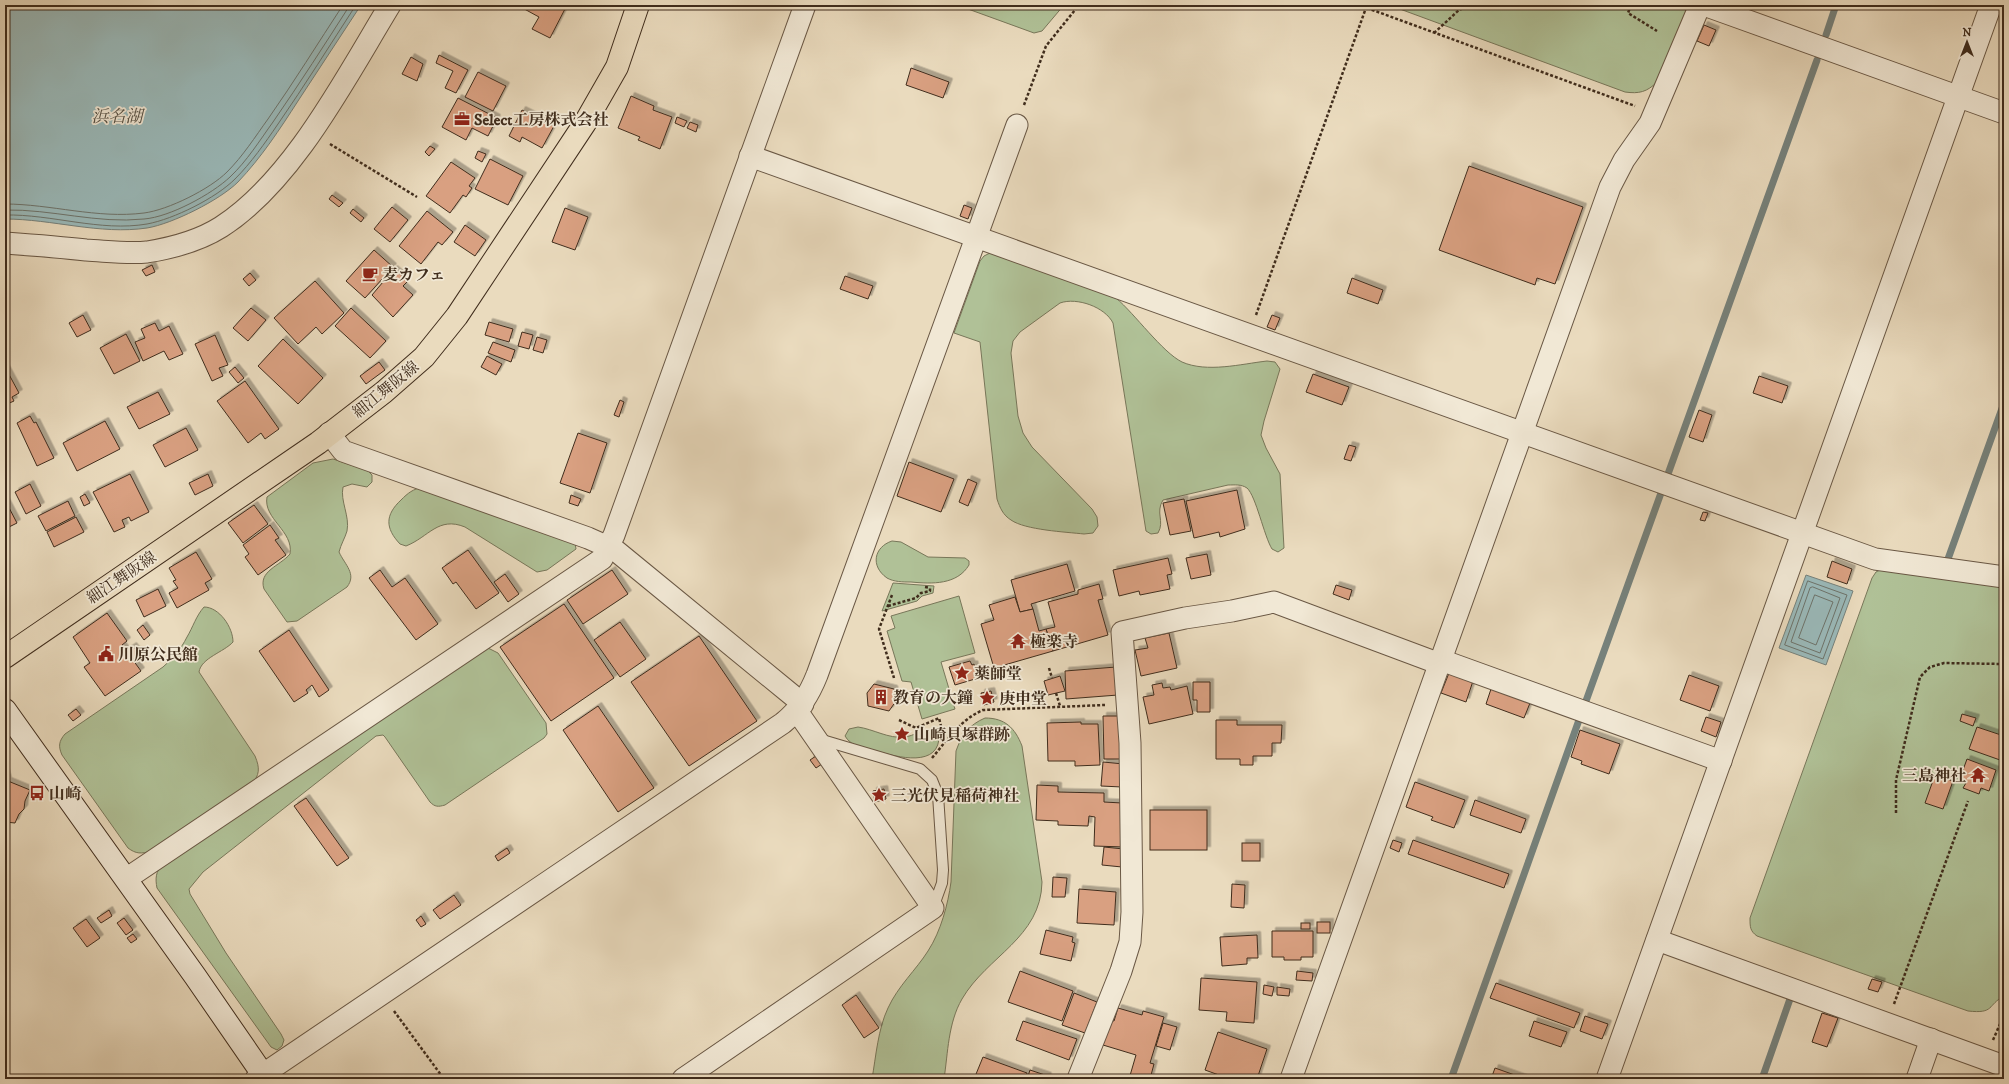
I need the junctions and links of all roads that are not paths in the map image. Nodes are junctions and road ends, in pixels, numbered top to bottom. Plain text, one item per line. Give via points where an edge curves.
1 (390, 5) edge
2 (638, 5) edge
3 (805, 5) edge
4 (1700, 5) edge
5 (1704, 5) edge
6 (1991, 5) edge
7 (1960, 97) junction
8 (2004, 113) edge
9 (1017, 125) road end
10 (750, 156) junction
11 (976, 237) junction
12 (5, 243) edge
13 (329, 433) junction
14 (1522, 433) junction
15 (1803, 533) junction
16 (608, 547) junction
17 (2004, 577) edge
18 (5, 657) edge
19 (1441, 662) junction
20 (800, 707) junction
21 (5, 710) edge
22 (815, 738) junction
23 (1721, 761) junction
24 (126, 879) junction
25 (933, 908) junction
26 (1657, 940) junction
27 (1931, 1039) junction
28 (2004, 1066) edge
29 (1298, 1077) edge
30 (262, 1078) edge
31 (683, 1079) edge
32 (1078, 1079) edge
33 (1607, 1079) edge
34 (1917, 1079) edge

1 - 12 street via 311,132 261,194 220,227 196,239 145,252 119,253
2 - 13 main road, 細江舞阪線 via 617,67 597,104 457,316 405,375
3 - 10 street
4 - 14 street via 1650,123 1624,160 1610,187
5 - 7 street
6 - 7 street
7 - 8 street
7 - 15 street
9 - 11 street
10 - 11 street
10 - 16 street
11 - 14 street
11 - 20 street via 810,694
13 - 16 street via 343,451
13 - 18 main road, 細江舞阪線
14 - 15 street
14 - 19 street
15 - 17 street via 1875,559
15 - 23 street
16 - 20 street via 615,550
16 - 24 street via 602,559
19 - 23 street
19 - 29 street
19 - 32 street via 1274,602 1122,632 1130,743 1130,942 1122,971
20 - 22 street
20 - 30 street via 784,723
21 - 24 street
22 - 25 street
22 - 25 lane via 922,770 932,780 938,795 943,870 942,883
23 - 26 street
24 - 30 street
25 - 31 street
26 - 27 street
26 - 33 street
27 - 28 street
27 - 34 street

